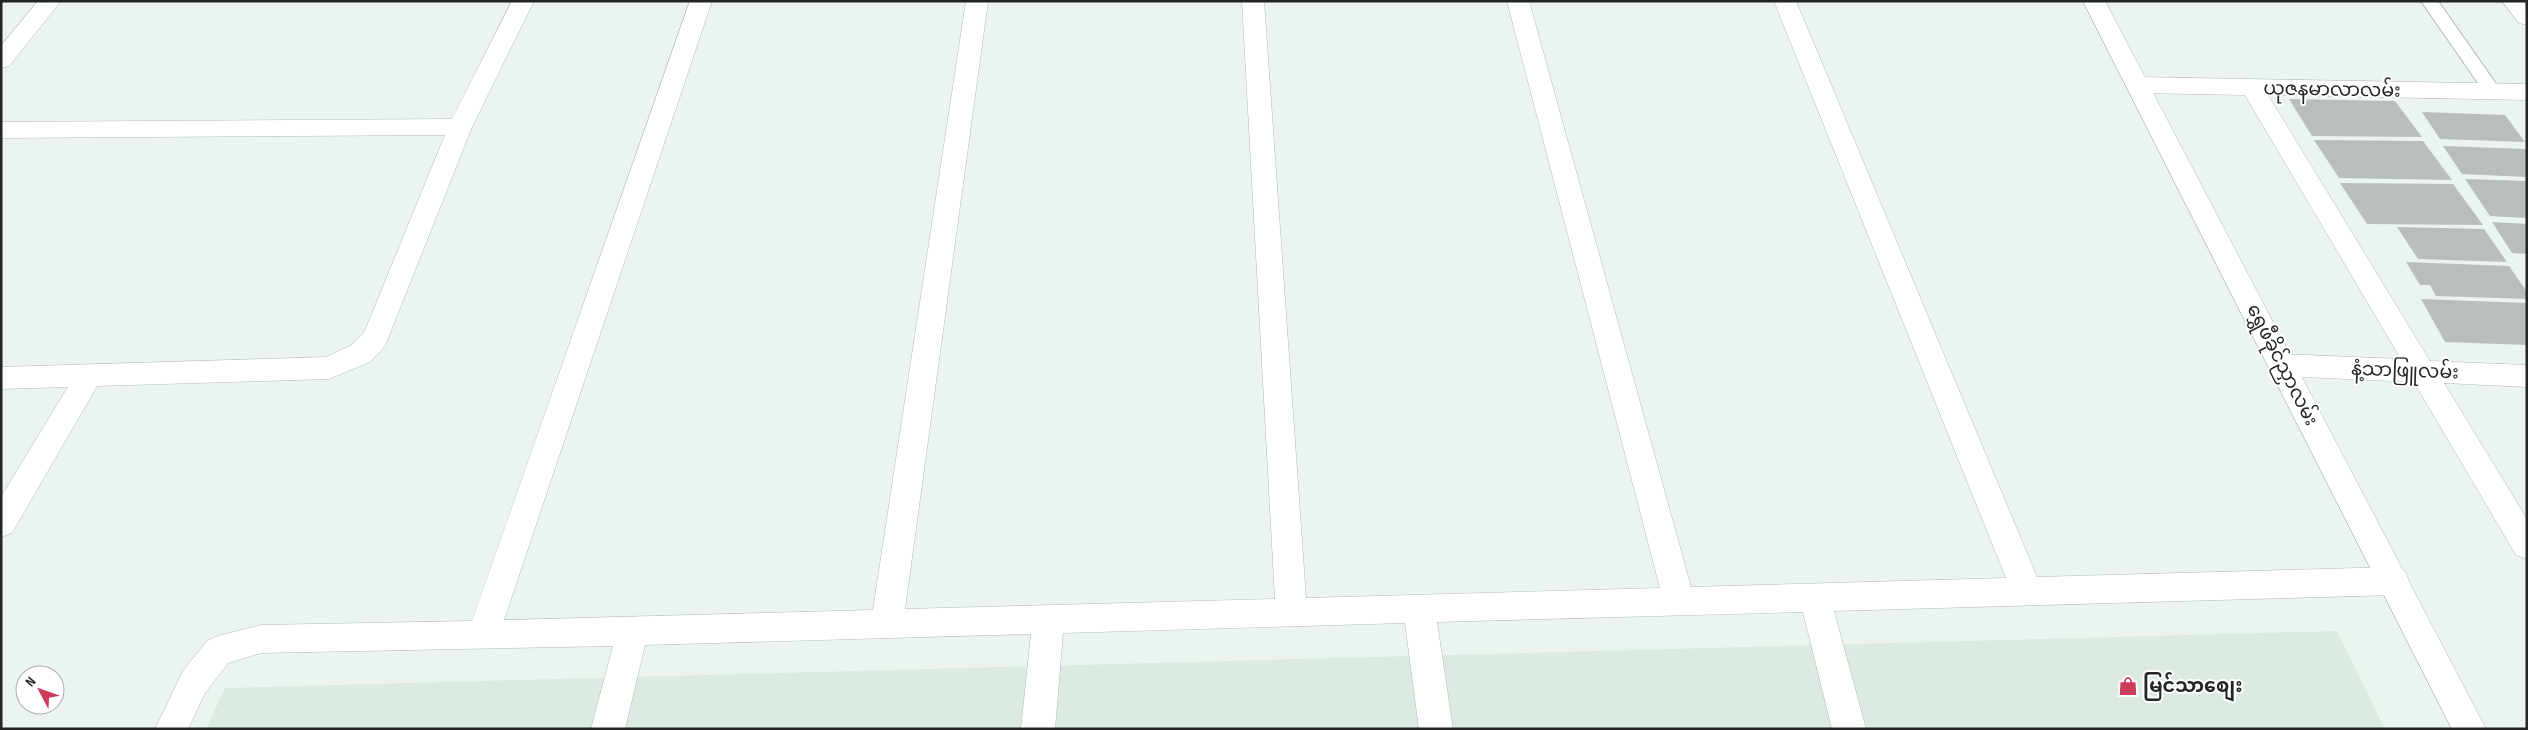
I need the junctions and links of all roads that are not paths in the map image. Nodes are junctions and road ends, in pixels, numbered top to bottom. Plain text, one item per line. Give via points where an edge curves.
1 (50, 1) edge
2 (523, 1) edge
3 (701, 1) edge
4 (978, 1) edge
5 (1253, 1) edge
6 (1518, 1) edge
7 (1785, 1) edge
8 (2094, 1) edge
9 (2429, 1) edge
10 (2513, 1) edge
11 (2527, 18) edge
12 (1, 61) edge
13 (2138, 85) junction
14 (2253, 89) junction
15 (2493, 92) junction
16 (2526, 93) edge
17 (460, 126) junction
18 (1, 130) edge
19 (2283, 366) junction
20 (2420, 372) junction
21 (90, 374) junction
22 (2527, 376) edge
23 (1, 378) edge
24 (1, 524) edge
25 (2527, 546) edge
26 (2394, 581) junction
27 (2027, 591) junction
28 (1815, 597) junction
29 (1679, 601) junction
30 (1419, 608) junction
31 (1291, 612) junction
32 (1048, 619) junction
33 (887, 624) junction
34 (633, 631) junction
35 (483, 635) junction
36 (170, 729) edge
37 (608, 729) edge
38 (1038, 729) edge
39 (1436, 729) edge
40 (1850, 729) edge
41 (2470, 729) edge

1 - 12 street
2 - 17 street
3 - 35 street
4 - 33 street
5 - 31 street
6 - 29 street
7 - 27 street
8 - 13 street, ရွှေဖီခိုင်ညှာလမ်း
9 - 15 lane
10 - 11 street
13 - 14 street, ယုဇနမာလာလမ်း
13 - 19 street, ရွှေဖီခိုင်ညှာလမ်း
14 - 15 street, ယုဇနမာလာလမ်း
14 - 20 street
15 - 16 street, ယုဇနမာလာလမ်း
17 - 18 street
17 - 21 street via 375,339 360,354 329,368
19 - 20 street, နံ့သာဖြူလမ်း
19 - 26 street, ရွှေဖီခိုင်ညှာလမ်း
20 - 22 street, နံ့သာဖြူလမ်း
20 - 25 street
21 - 23 street
21 - 24 street
26 - 27 street
26 - 41 street, ရွှေဖီခိုင်ညှာလမ်း
27 - 28 street
28 - 29 street
28 - 40 street
29 - 30 street
30 - 31 street
30 - 39 street
31 - 32 street
32 - 33 street
32 - 38 street
33 - 34 street
34 - 35 street
34 - 37 street
35 - 36 street via 261,639 218,651 194,682

